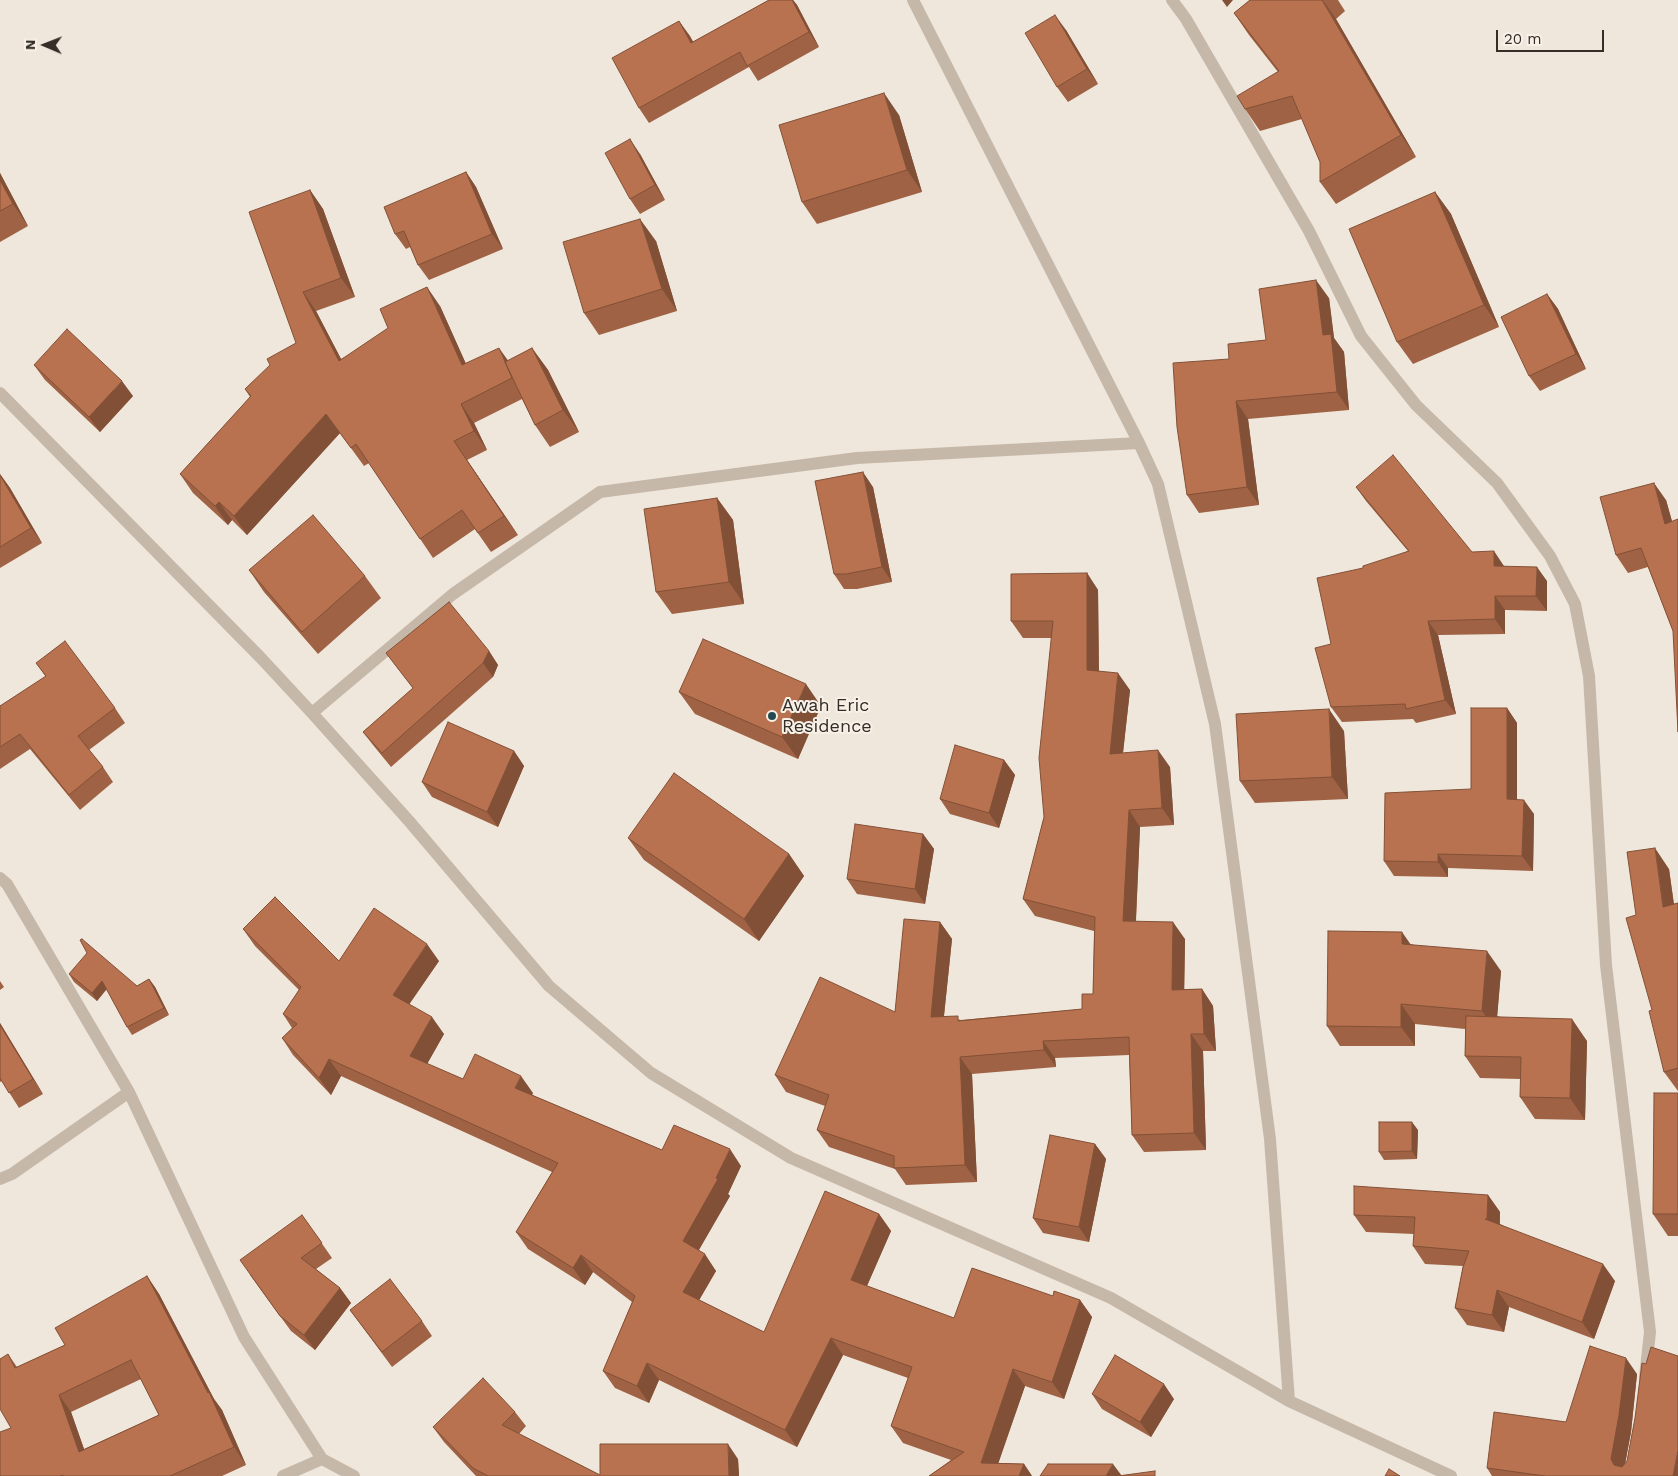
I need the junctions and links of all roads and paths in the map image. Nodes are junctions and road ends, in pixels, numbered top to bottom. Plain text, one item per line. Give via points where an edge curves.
1 (913, 0) edge
2 (1172, 0) edge
3 (0, 393) edge
4 (1139, 443) junction
5 (312, 713) junction
6 (0, 878) edge
7 (128, 1092) junction
8 (0, 1179) edge
9 (1644, 1387) edge
10 (1289, 1401) junction
11 (322, 1458) junction
12 (283, 1476) edge
13 (354, 1476) edge
14 (1450, 1476) edge

1 - 4 street
2 - 9 street via 1308,231 1361,336 1416,405 1497,483 1550,556 1574,604 1589,676 1606,965 1650,1332
3 - 5 street
4 - 5 street via 856,458 600,492 453,594
4 - 10 street via 1158,484 1215,724 1270,1139
5 - 10 street via 549,986 651,1073 790,1158 1111,1298
6 - 7 street via 7,884
7 - 8 street via 12,1174
7 - 11 street via 244,1337
10 - 14 street
11 - 12 street
11 - 13 street

